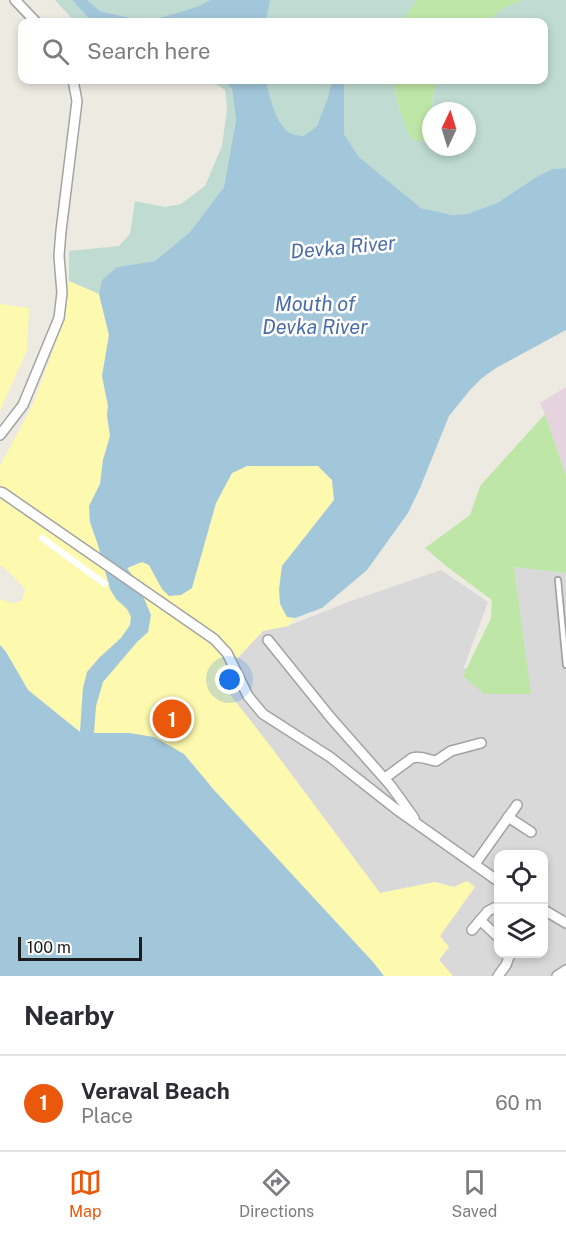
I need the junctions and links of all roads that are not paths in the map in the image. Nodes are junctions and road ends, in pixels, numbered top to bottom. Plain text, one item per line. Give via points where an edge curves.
1 (15, 0) edge
2 (32, 18) edge
3 (74, 84) edge
4 (0, 435) edge
5 (0, 492) edge
6 (558, 580) dead end
7 (563, 609) edge
8 (268, 640) dead end
9 (566, 665) edge
10 (481, 743) dead end
11 (385, 778) junction
12 (517, 805) dead end
13 (508, 817) junction
14 (419, 825) junction
15 (531, 832) dead end
16 (475, 864) junction
17 (494, 877) edge
18 (494, 908) edge
19 (548, 913) edge
20 (480, 920) junction
21 (566, 923) edge
22 (472, 930) dead end
23 (494, 933) edge
24 (509, 958) edge
25 (498, 976) edge

1 - 2 street
3 - 4 street via 77,100 61,231 59,318 23,405
5 - 14 street via 214,639 227,653 248,696 263,714 330,757
6 - 7 lane
7 - 9 lane
8 - 11 street
10 - 11 street via 436,761 412,758
11 - 14 street
12 - 13 street
13 - 15 street
13 - 16 street
14 - 16 street
16 - 17 street
18 - 20 street
19 - 21 street
20 - 22 street
20 - 23 street
24 - 25 street

